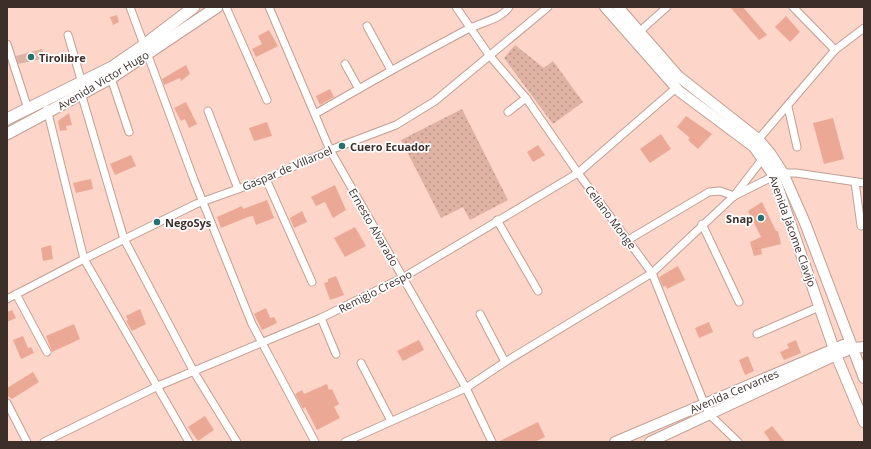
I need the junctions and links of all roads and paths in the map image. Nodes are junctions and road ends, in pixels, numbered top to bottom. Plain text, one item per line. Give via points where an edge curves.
1 (130, 7) edge
2 (194, 7) edge
3 (216, 7) edge
4 (226, 7) edge
5 (269, 7) edge
6 (456, 7) edge
7 (509, 7) edge
8 (548, 7) edge
9 (605, 7) edge
10 (618, 7) edge
11 (667, 7) edge
12 (793, 7) edge
13 (367, 26) dead end
14 (470, 28) junction
15 (864, 28) edge
16 (639, 32) junction
17 (68, 35) dead end
18 (7, 44) edge
19 (146, 50) junction
20 (835, 50) junction
21 (489, 55) junction
22 (345, 64) dead end
23 (391, 70) junction
24 (111, 78) junction
25 (82, 88) junction
26 (676, 88) junction
27 (359, 89) junction
28 (526, 98) junction
29 (267, 100) dead end
30 (44, 101) junction
31 (788, 107) junction
32 (28, 109) junction
33 (208, 111) dead end
34 (49, 112) junction
35 (508, 112) dead end
36 (315, 114) junction
37 (7, 119) edge
38 (129, 132) dead end
39 (7, 134) edge
40 (756, 143) junction
41 (798, 147) dead end
42 (330, 150) junction
43 (766, 155) junction
44 (578, 173) junction
45 (779, 175) junction
46 (266, 179) junction
47 (855, 182) junction
48 (864, 183) edge
49 (238, 189) junction
50 (734, 196) junction
51 (203, 201) junction
52 (497, 220) junction
53 (702, 224) junction
54 (861, 226) dead end
55 (124, 239) junction
56 (628, 240) junction
57 (84, 259) junction
58 (652, 273) junction
59 (404, 278) junction
60 (312, 282) dead end
61 (538, 291) dead end
62 (16, 294) junction
63 (7, 300) edge
64 (739, 302) dead end
65 (819, 307) junction
66 (480, 314) dead end
67 (321, 318) junction
68 (757, 334) dead end
69 (261, 342) junction
70 (864, 347) edge
71 (853, 348) junction
72 (47, 352) dead end
73 (835, 352) junction
74 (336, 354) dead end
75 (505, 362) junction
76 (361, 363) dead end
77 (194, 372) junction
78 (864, 378) edge
79 (158, 386) junction
80 (466, 388) junction
81 (7, 404) edge
82 (704, 404) junction
83 (710, 415) junction
84 (390, 421) junction
85 (864, 422) edge
86 (619, 441) edge
87 (27, 442) edge
88 (44, 442) edge
89 (189, 442) edge
90 (237, 442) edge
91 (315, 442) edge
92 (344, 442) edge
93 (492, 442) edge
94 (650, 442) edge
95 (738, 442) edge

1 - 19 street
2 - 19 main road, Avenida Victor Hugo
3 - 19 main road, Avenida Victor Hugo
4 - 29 street
5 - 36 street, Ernesto Alvarado
6 - 14 street, Celiano Monge
7 - 14 street via 500,15
8 - 21 street, Gaspar de Villaroel
9 - 26 street, Avenida Jácome Clavijo
10 - 16 street, Avenida Jácome Clavijo
11 - 16 street
12 - 20 street
13 - 23 street
14 - 21 street, Celiano Monge
14 - 23 street
15 - 20 street
16 - 40 street, Avenida Jácome Clavijo via 678,76
17 - 25 street
18 - 32 street
19 - 24 main road, Avenida Victor Hugo
19 - 25 main road, Avenida Victor Hugo via 112,67
19 - 51 street
20 - 31 street
21 - 28 street, Celiano Monge
21 - 42 street, Gaspar de Villaroel via 420,111 396,125
22 - 27 street
23 - 27 street
24 - 25 main road, Avenida Victor Hugo
24 - 38 street
25 - 30 main road, Avenida Victor Hugo
25 - 34 main road, Avenida Victor Hugo
25 - 55 street
26 - 40 street, Avenida Jácome Clavijo
26 - 44 street, Remigio Crespo
27 - 36 street
28 - 35 street
28 - 44 street, Celiano Monge
30 - 32 main road, Avenida Victor Hugo
30 - 34 street
31 - 40 street
31 - 41 street
32 - 37 main road, Avenida Victor Hugo
33 - 49 street
34 - 39 main road, Avenida Victor Hugo
34 - 57 street
36 - 42 street, Ernesto Alvarado
40 - 43 street, Avenida Jácome Clavijo
42 - 46 street, Gaspar de Villaroel
42 - 59 street, Ernesto Alvarado
43 - 45 street, Avenida Jácome Clavijo
43 - 50 street
44 - 52 street, Remigio Crespo
44 - 56 street, Celiano Monge
45 - 47 street via 796,173
45 - 50 street
45 - 65 street, Avenida Jácome Clavijo
45 - 71 street, Avenida Jácome Clavijo via 805,224
46 - 49 street, Gaspar de Villaroel
46 - 60 street
47 - 48 street
47 - 54 street
49 - 51 street, Gaspar de Villaroel
50 - 53 street
50 - 56 street via 720,191 709,192
51 - 55 street, Gaspar de Villaroel
51 - 69 street
52 - 59 street, Remigio Crespo
52 - 61 street
53 - 58 street
53 - 64 street
55 - 57 street, Gaspar de Villaroel
55 - 77 street
56 - 58 street, Celiano Monge
57 - 62 street, Gaspar de Villaroel
57 - 79 street
58 - 75 street
58 - 82 street, Celiano Monge
59 - 67 street, Remigio Crespo
59 - 80 street, Ernesto Alvarado
62 - 63 street, Gaspar de Villaroel
62 - 72 street
65 - 68 street
65 - 73 street, Avenida Jácome Clavijo
66 - 75 street
67 - 69 street, Remigio Crespo
67 - 74 street
69 - 77 street, Remigio Crespo
69 - 91 street
70 - 71 street, Avenida Cervantes
71 - 73 street, Avenida Cervantes via 843,346
71 - 78 street, Avenida Jácome Clavijo
73 - 82 street, Avenida Cervantes
73 - 83 street, Avenida Cervantes
73 - 85 street, Avenida Jácome Clavijo
75 - 80 street
76 - 84 street
77 - 79 street, Remigio Crespo
77 - 90 street
79 - 88 street, Remigio Crespo
79 - 89 street
80 - 84 street
80 - 93 street, Ernesto Alvarado
81 - 87 street
82 - 83 street, Celiano Monge
82 - 86 street, Avenida Cervantes
83 - 94 street, Avenida Cervantes
83 - 95 street, Celiano Monge
84 - 92 street

